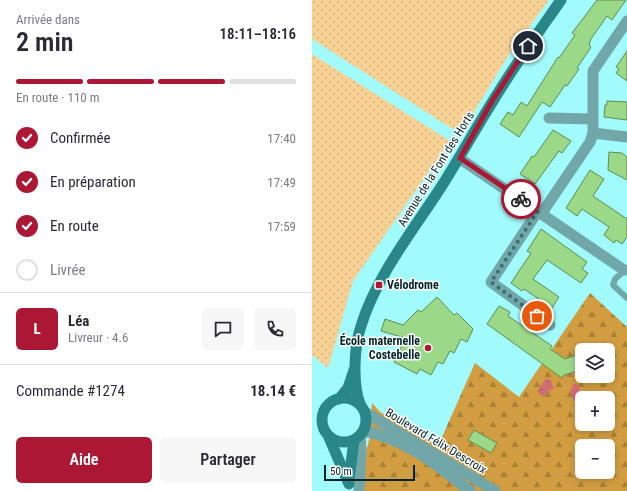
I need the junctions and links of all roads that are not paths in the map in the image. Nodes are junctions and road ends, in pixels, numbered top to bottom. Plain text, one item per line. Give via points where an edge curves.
1 (561, 0) edge
2 (627, 21) edge
3 (550, 118) dead end
4 (593, 119) junction
5 (593, 133) junction
6 (627, 137) edge
7 (460, 158) junction
8 (540, 212) junction
9 (625, 269) edge
10 (627, 298) edge
11 (550, 325) dead end
12 (356, 362) junction
13 (339, 399) junction
14 (363, 409) junction
15 (327, 434) junction
16 (359, 436) junction
17 (349, 488) edge
18 (359, 491) edge
19 (470, 491) edge
20 (495, 491) edge

1 - 7 main road, Avenue de la Font des Horts via 492,101
2 - 4 street via 593,71
3 - 4 street
4 - 5 street
5 - 6 street
5 - 8 street via 590,142
7 - 8 street
7 - 12 main road, Avenue de la Font des Horts via 376,290 361,325 356,344
8 - 9 street
8 - 11 street via 491,282
9 - 10 lane via 613,285
12 - 13 main road, Avenue de la Font des Horts via 348,388
12 - 14 main road, Avenue de la Font des Horts via 358,396
13 - 14 main road via 354,400
13 - 15 main road via 328,405 322,416
14 - 16 main road via 366,420
14 - 20 street, Boulevard Félix Descroix
15 - 16 main road via 340,442
15 - 17 main road
16 - 17 main road
16 - 18 street
16 - 19 street, Boulevard Félix Descroix via 374,433 409,447 437,464

